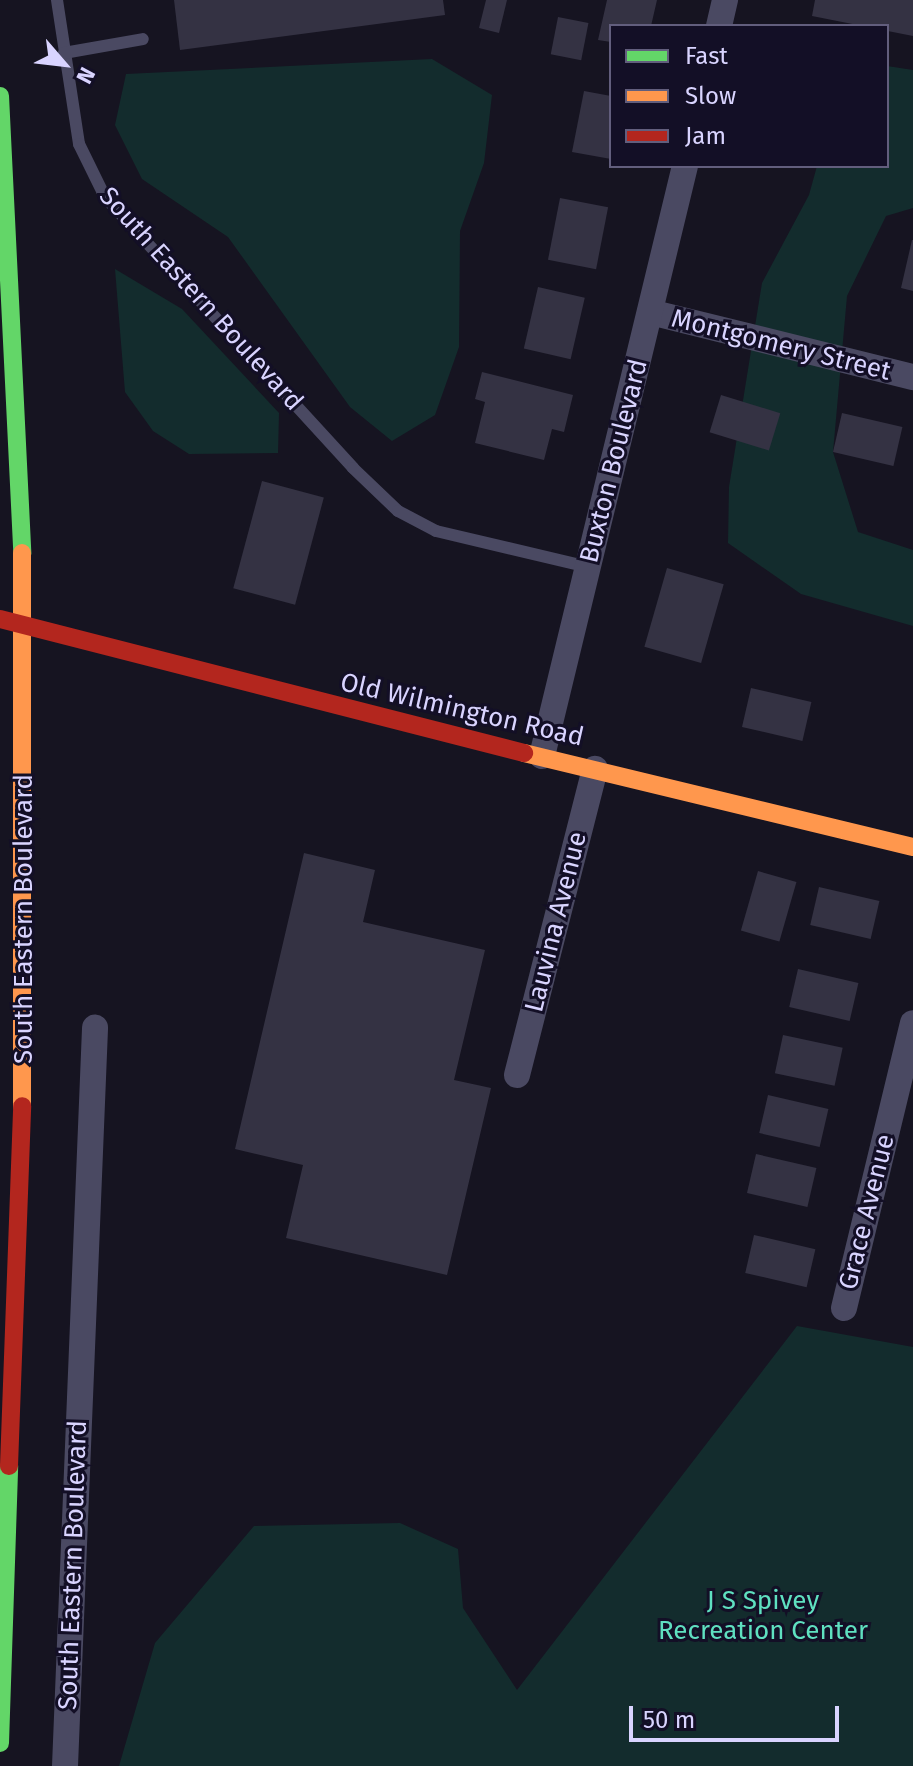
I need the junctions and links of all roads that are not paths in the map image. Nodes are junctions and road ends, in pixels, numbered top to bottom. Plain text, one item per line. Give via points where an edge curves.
1 (57, 0) edge
2 (725, 0) edge
3 (719, 24) edge
4 (143, 39) dead end
5 (64, 53) junction
6 (0, 96) edge
7 (685, 168) edge
8 (650, 312) junction
9 (913, 377) edge
10 (588, 567) junction
11 (0, 619) edge
12 (26, 629) junction
13 (542, 756) junction
14 (595, 769) junction
15 (913, 847) edge
16 (913, 1023) edge
17 (95, 1028) dead end
18 (517, 1075) dead end
19 (844, 1308) dead end
20 (0, 1743) edge
21 (65, 1766) edge

1 - 5 lane, South Eastern Boulevard
2 - 3 street
4 - 5 lane
5 - 10 lane, South Eastern Boulevard via 79,144 105,197 377,493 436,531
6 - 12 main road, South Eastern Boulevard
7 - 8 street, Buxton Boulevard
8 - 9 street, Montgomery Street
8 - 10 street, Buxton Boulevard
10 - 13 street, Buxton Boulevard
11 - 12 main road, Old Wilmington Road
12 - 13 main road, Old Wilmington Road
12 - 20 main road, South Eastern Boulevard via 23,1066
13 - 14 main road, Old Wilmington Road
14 - 15 main road, Old Wilmington Road
14 - 18 street, Lauvina Avenue
16 - 19 street, Grace Avenue
17 - 21 street, South Eastern Boulevard

